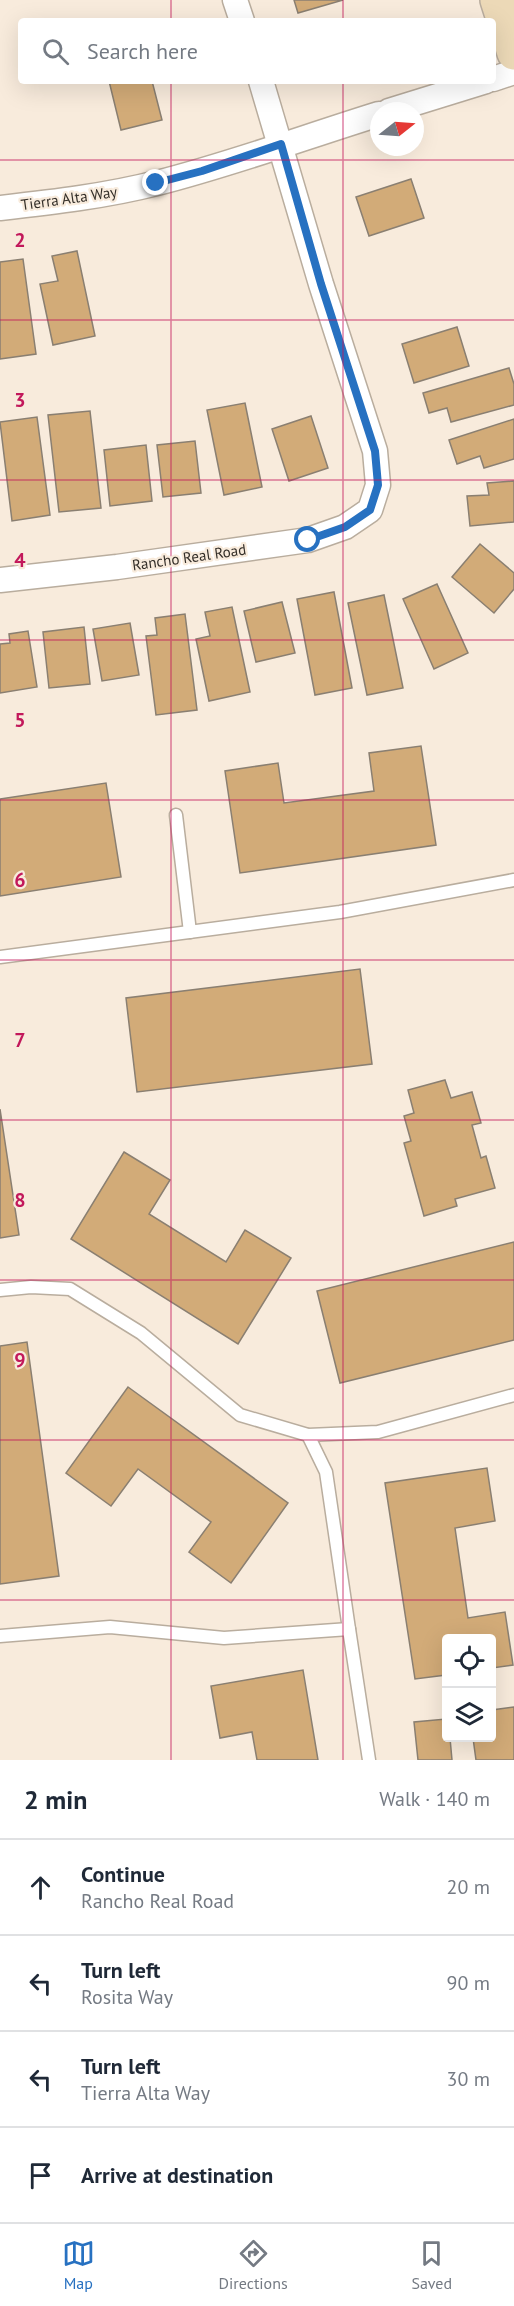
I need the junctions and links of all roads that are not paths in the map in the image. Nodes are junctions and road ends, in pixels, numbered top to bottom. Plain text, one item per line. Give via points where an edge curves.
1 (235, 0) edge
2 (497, 0) edge
3 (241, 18) edge
4 (514, 53) edge
5 (514, 72) edge
6 (496, 78) edge
7 (262, 84) edge
8 (476, 84) edge
9 (418, 102) edge
10 (370, 117) edge
11 (281, 144) junction
12 (0, 208) edge
13 (0, 580) edge
14 (176, 815) dead end
15 (514, 880) edge
16 (190, 932) junction
17 (0, 957) edge
18 (0, 1290) edge
19 (514, 1395) edge
20 (308, 1435) junction
21 (349, 1629) junction
22 (0, 1636) edge
23 (369, 1760) edge

1 - 3 street
2 - 4 main road
5 - 6 street
7 - 11 street
8 - 9 street
10 - 11 street, Tierra Alta Way
11 - 12 street, Tierra Alta Way via 156,183 102,195
11 - 13 street, Rancho Real Road via 375,451 378,485 370,510 345,527 308,540
14 - 16 lane
15 - 16 lane via 340,912
16 - 17 lane
18 - 20 lane via 70,1289 141,1333 240,1415
19 - 20 lane via 378,1432
20 - 21 lane via 326,1473
21 - 22 lane via 224,1638 110,1627
21 - 23 lane

